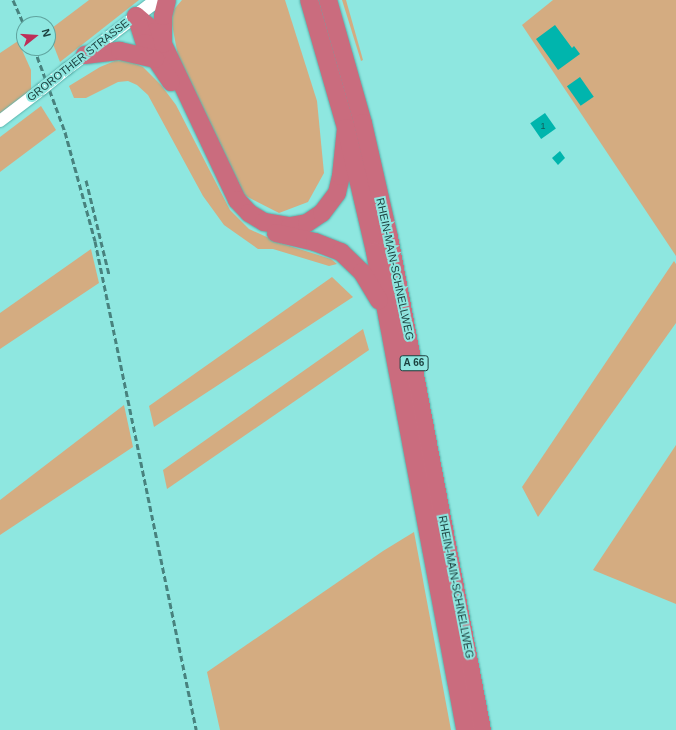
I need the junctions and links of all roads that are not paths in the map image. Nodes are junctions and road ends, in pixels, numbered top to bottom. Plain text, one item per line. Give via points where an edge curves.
1 (157, 0) edge
2 (167, 0) edge
3 (309, 0) edge
4 (328, 0) edge
5 (136, 16) junction
6 (159, 52) junction
7 (85, 55) junction
8 (0, 121) edge
9 (346, 128) junction
10 (388, 315) junction
11 (465, 730) edge
12 (482, 730) edge

1 - 5 main road, GROROTHER STRASSE
2 - 6 highway
3 - 9 highway, A 66
4 - 12 highway, RHEIN-MAIN-SCHNELLWEG / A 66 via 363,123 389,237
5 - 6 highway via 155,32
5 - 7 street, GROROTHER STRASSE
6 - 7 highway via 120,51
6 - 9 highway via 232,192 249,213 264,222 281,226 299,225 315,218 328,207 340,185
6 - 10 highway via 224,190 240,212 253,223 268,230 320,243 341,252 362,272
7 - 8 street, GROROTHER STRASSE, bridge
9 - 10 highway, RHEIN-MAIN-SCHNELLWEG / A 66
10 - 11 highway, RHEIN-MAIN-SCHNELLWEG / A 66

